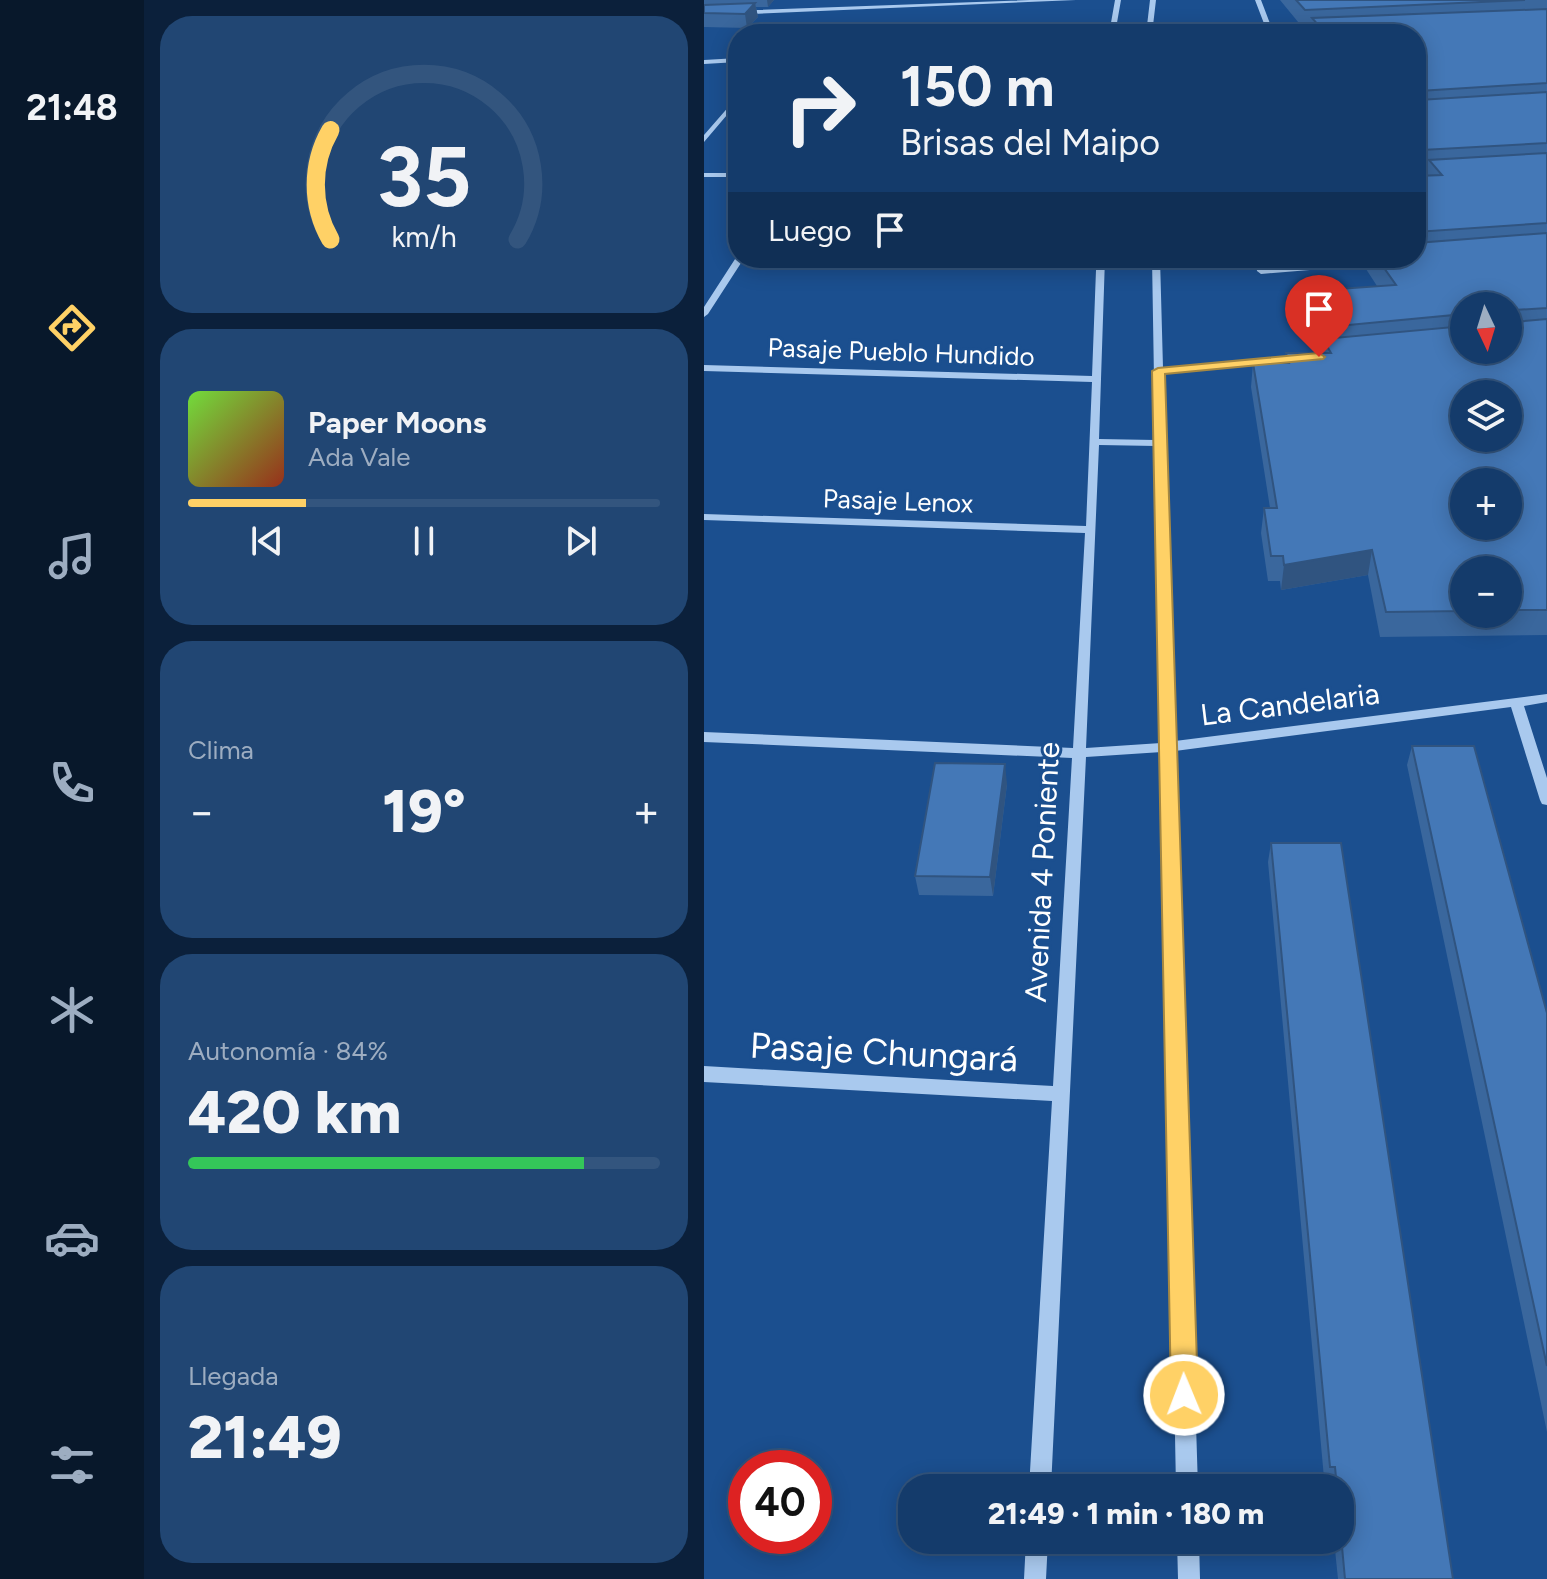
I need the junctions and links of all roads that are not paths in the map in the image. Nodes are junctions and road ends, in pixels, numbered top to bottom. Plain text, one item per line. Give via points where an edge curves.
1 (1073, 0) edge
2 (1118, 0) edge
3 (1153, 0) edge
4 (1258, 0) edge
5 (704, 14) edge
6 (1114, 24) edge
7 (1150, 24) edge
8 (1267, 24) edge
9 (728, 61) edge
10 (704, 62) edge
11 (728, 110) edge
12 (704, 140) edge
13 (1460, 174) edge
14 (704, 175) edge
15 (728, 175) edge
16 (1426, 176) edge
17 (734, 268) edge
18 (1100, 268) edge
19 (1156, 268) edge
20 (1261, 268) edge
21 (1301, 268) edge
22 (704, 314) edge
23 (1310, 357) edge
24 (704, 368) edge
25 (1158, 371) junction
26 (1096, 379) junction
27 (1095, 442) junction
28 (1161, 443) junction
29 (704, 517) edge
30 (1091, 530) junction
31 (1547, 698) edge
32 (1516, 702) junction
33 (704, 737) edge
34 (1168, 747) junction
35 (1078, 753) junction
36 (1547, 800) edge
37 (704, 1074) edge
38 (1061, 1094) junction
39 (1041, 1474) edge
40 (1187, 1474) edge
41 (1036, 1554) edge
42 (1188, 1554) edge
43 (1035, 1579) edge
44 (1189, 1579) edge

1 - 5 street
2 - 6 street
3 - 7 street
4 - 8 street
9 - 10 street
11 - 12 street
13 - 16 street
14 - 15 street
17 - 22 street
18 - 26 street, Avenida 4 Poniente
19 - 25 street
20 - 21 street
23 - 25 street
24 - 26 street, Pasaje Pueblo Hundido
25 - 28 street
26 - 27 street, Avenida 4 Poniente
27 - 28 street
27 - 30 street, Avenida 4 Poniente
28 - 34 street
29 - 30 street, Pasaje Lenox
30 - 35 street, Avenida 4 Poniente
31 - 32 street, La Candelaria
32 - 34 street, La Candelaria
32 - 36 street
33 - 35 street, La Candelaria
34 - 35 street, La Candelaria
34 - 40 street
35 - 38 street, Avenida 4 Poniente
37 - 38 street, Pasaje Chungará
38 - 39 street, Avenida 4 Poniente
41 - 43 street
42 - 44 street

